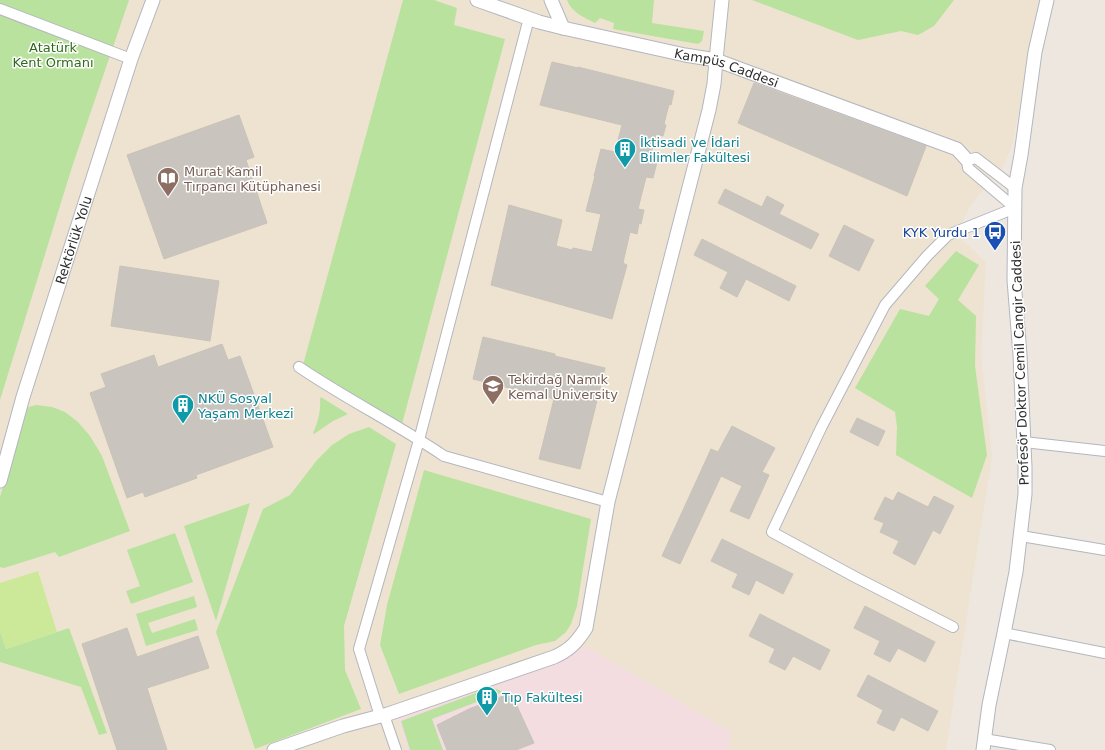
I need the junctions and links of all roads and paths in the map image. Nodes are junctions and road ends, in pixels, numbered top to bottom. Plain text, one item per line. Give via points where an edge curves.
1 (152, 0) edge
2 (478, 0) edge
3 (551, 0) edge
4 (722, 0) edge
5 (1047, 0) edge
6 (0, 9) edge
7 (529, 18) junction
8 (563, 28) junction
9 (131, 59) junction
10 (716, 60) junction
11 (967, 160) junction
12 (1015, 188) junction
13 (1015, 208) junction
14 (299, 367) dead end
15 (419, 440) junction
16 (1024, 442) junction
17 (1105, 451) edge
18 (0, 481) edge
19 (608, 502) junction
20 (1021, 536) junction
21 (1105, 550) edge
22 (953, 627) dead end
23 (1004, 633) junction
24 (1105, 653) edge
25 (382, 716) junction
26 (983, 744) edge
27 (274, 750) edge
28 (396, 750) edge
29 (1050, 750) edge

1 - 9 street, Rektörlük Yolu
2 - 7 street, Kampüs Caddesi
3 - 8 street
4 - 10 street
5 - 12 street, Profesör Doktor Cemil Cangir Caddesi via 1035,52
6 - 9 street
7 - 8 street, Kampüs Caddesi
7 - 15 street
8 - 10 street, Kampüs Caddesi
9 - 18 street, Rektörlük Yolu via 23,397
10 - 11 street, Kampüs Caddesi via 957,149
10 - 19 street via 709,110
11 - 12 street via 976,158
11 - 13 street via 968,168
12 - 13 street, Profesör Doktor Cemil Cangir Caddesi
13 - 16 street, Profesör Doktor Cemil Cangir Caddesi via 1014,280
13 - 22 street via 948,235 885,305 821,428 772,532
14 - 15 street
15 - 19 street via 444,456
15 - 25 street via 358,649
16 - 17 street
16 - 20 street, Profesör Doktor Cemil Cangir Caddesi via 1026,467
19 - 25 street via 586,628 571,648 554,657
20 - 21 street
20 - 23 street, Profesör Doktor Cemil Cangir Caddesi
23 - 24 street
23 - 26 street, Profesör Doktor Cemil Cangir Caddesi
25 - 27 street via 343,726
25 - 28 street
26 - 29 street

